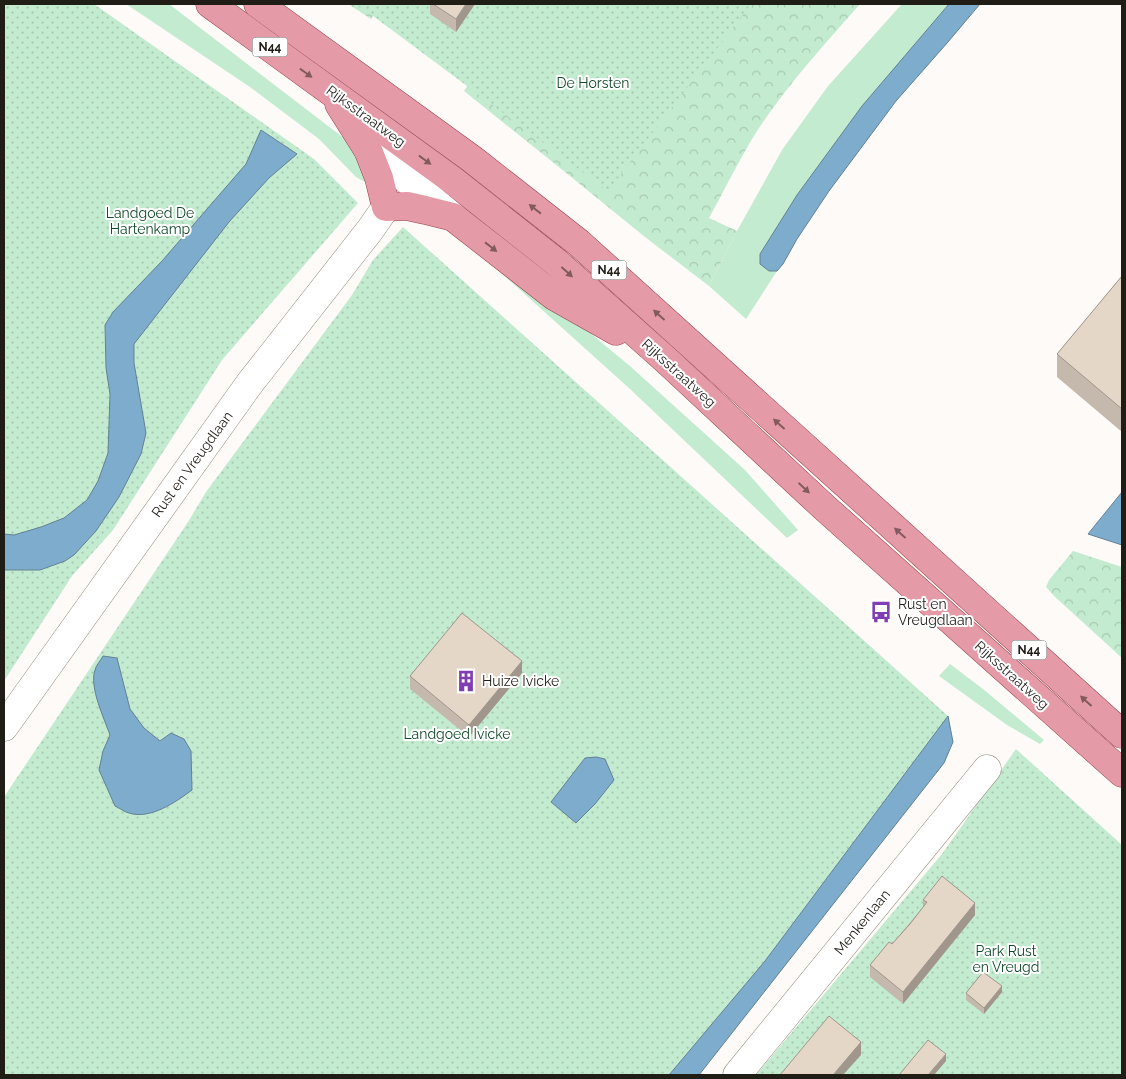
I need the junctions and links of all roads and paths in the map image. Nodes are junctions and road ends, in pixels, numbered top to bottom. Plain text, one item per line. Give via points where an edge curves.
1 (210, 4) edge
2 (258, 4) edge
3 (330, 90) junction
4 (368, 150) junction
5 (386, 207) junction
6 (453, 217) junction
7 (666, 360) junction
8 (4, 727) edge
9 (1122, 734) edge
10 (987, 769) dead end
11 (1122, 773) edge
12 (737, 1075) edge

1 -> 3 main road, Rijksstraatweg / N44
9 -> 2 main road, Rijksstraatweg / N44 via 579,244 472,159
3 - 4 main road, N44
3 -> 7 main road, Rijksstraatweg / N44 via 556,262
4 - 5 main road, N44
4 - 6 street, Rijksstraatweg / N44
5 - 6 main road, N44 via 407,206
5 - 8 street, Rust en Vreugdlaan via 250,383
6 -> 7 main road, N44 via 554,296
7 -> 11 main road, Rijksstraatweg / N44 via 825,508
10 - 12 street, Menkenlaan

